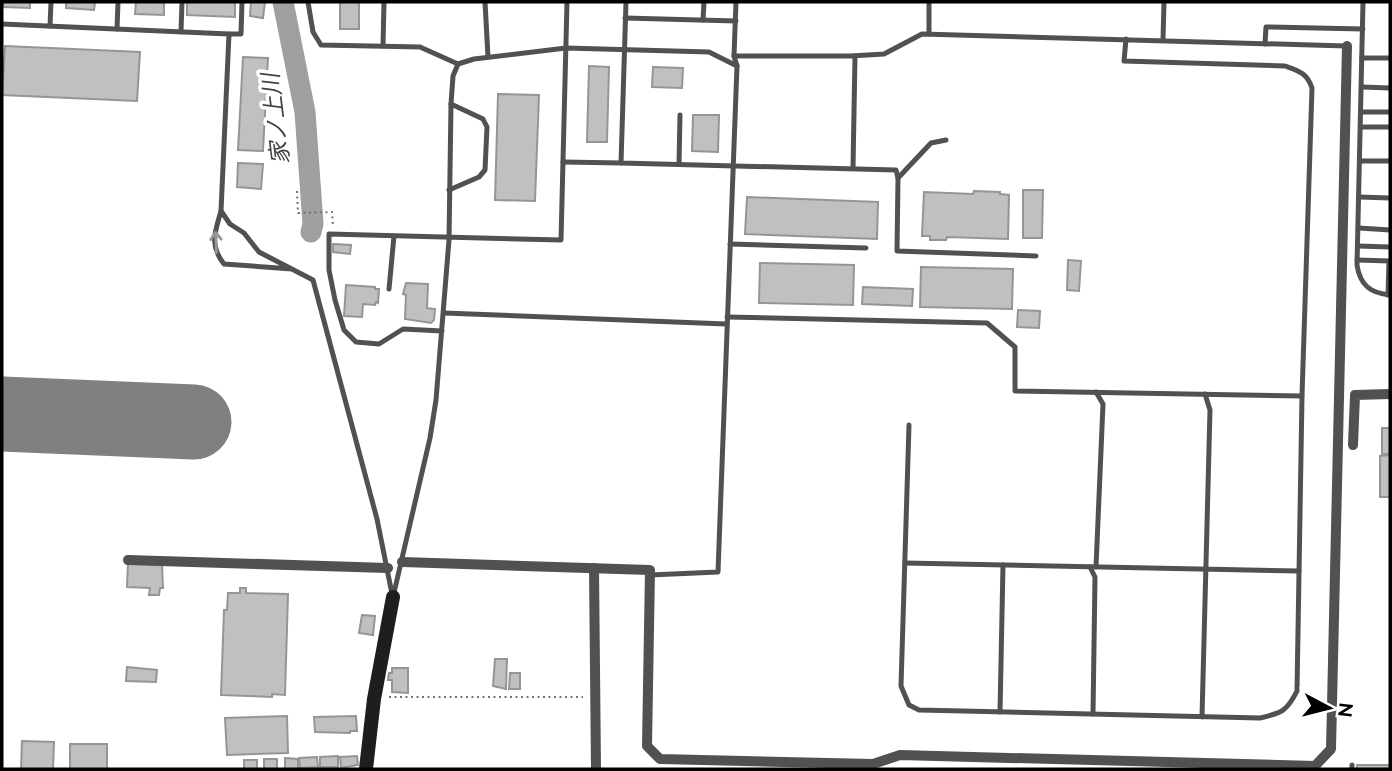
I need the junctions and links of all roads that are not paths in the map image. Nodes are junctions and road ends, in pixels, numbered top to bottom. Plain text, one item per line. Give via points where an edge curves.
1 (51, 2) edge
2 (118, 2) edge
3 (182, 2) edge
4 (242, 2) edge
5 (308, 2) edge
6 (384, 2) edge
7 (485, 2) edge
8 (567, 2) edge
9 (626, 2) edge
10 (704, 2) edge
11 (736, 2) edge
12 (929, 2) edge
13 (1164, 2) edge
14 (1363, 2) edge
15 (625, 18) junction
16 (703, 20) junction
17 (736, 21) junction
18 (2, 24) edge
19 (50, 26) junction
20 (117, 29) junction
21 (1363, 29) junction
22 (181, 32) junction
23 (229, 34) junction
24 (929, 34) junction
25 (1126, 39) junction
26 (1163, 40) junction
27 (1265, 44) junction
28 (383, 46) junction
29 (1347, 46) joint
30 (566, 48) junction
31 (624, 50) junction
32 (734, 56) junction
33 (855, 56) junction
34 (488, 57) junction
35 (1362, 58) junction
36 (1390, 58) edge
37 (457, 64) junction
38 (737, 66) junction
39 (1362, 87) junction
40 (1390, 88) edge
41 (451, 104) junction
42 (1361, 112) junction
43 (1390, 112) edge
44 (680, 115) dead end
45 (1361, 127) junction
46 (1390, 127) edge
47 (946, 141) dead end
48 (1361, 161) junction
49 (563, 162) junction
50 (1390, 162) edge
51 (621, 163) junction
52 (678, 164) junction
53 (733, 166) junction
54 (853, 168) junction
55 (898, 178) junction
56 (449, 190) junction
57 (1359, 197) junction
58 (1390, 198) edge
59 (221, 211) junction
60 (1359, 228) junction
61 (1390, 230) edge
62 (394, 236) junction
63 (449, 237) junction
64 (730, 244) junction
65 (1358, 246) junction
66 (1390, 247) edge
67 (866, 248) dead end
68 (1036, 257) dead end
69 (1357, 260) junction
70 (1390, 261) edge
71 (292, 269) junction
72 (389, 289) dead end
73 (1389, 295) edge
74 (444, 313) junction
75 (727, 320) junction
76 (443, 331) junction
77 (1096, 392) junction
78 (1205, 394) junction
79 (1390, 394) edge
80 (1302, 396) junction
81 (909, 425) dead end
82 (1353, 445) dead end
83 (128, 560) dead end
84 (402, 562) junction
85 (905, 563) junction
86 (1003, 565) junction
87 (1093, 567) junction
88 (388, 568) junction
89 (594, 569) junction
90 (1207, 569) junction
91 (1299, 571) junction
92 (650, 575) junction
93 (393, 597) junction
94 (1000, 712) junction
95 (1093, 714) junction
96 (1202, 717) junction
97 (366, 769) edge
98 (596, 769) edge

1 - 19 lane
2 - 20 lane
3 - 22 lane
4 - 23 lane via 241,34
5 - 28 lane via 313,32 321,45
6 - 28 lane
7 - 34 lane
8 - 30 lane
9 - 15 lane
10 - 16 lane
11 - 17 lane
12 - 24 lane
13 - 26 lane
14 - 21 lane
15 - 16 lane
15 - 31 lane
16 - 17 lane
17 - 32 lane
18 - 19 lane
19 - 20 lane
20 - 22 lane
21 - 27 lane via 1266,27
21 - 35 lane
22 - 23 lane
23 - 59 lane
24 - 25 lane
24 - 33 lane via 884,54
25 - 26 lane
25 - 80 lane via 1124,61 1285,66 1309,77
26 - 27 lane
27 - 29 lane
28 - 37 lane via 420,47
29 - 92 street via 1331,749 1315,766 901,755 873,764 660,759 647,746
30 - 31 lane
30 - 34 lane
30 - 49 lane
31 - 38 lane via 709,52
31 - 51 lane
32 - 33 lane
32 - 38 lane
33 - 54 lane
34 - 37 lane
35 - 36 lane
35 - 39 lane
37 - 41 lane
38 - 53 lane
39 - 40 lane
39 - 42 lane
41 - 56 lane
41 - 56 lane via 483,119 487,127 485,170
42 - 43 lane
42 - 45 lane
44 - 52 lane
45 - 46 lane
45 - 48 lane
47 - 55 lane via 931,143
48 - 50 lane
48 - 57 lane
49 - 51 lane
49 - 63 lane via 561,240
51 - 52 lane
52 - 53 lane
53 - 54 lane
53 - 64 lane
54 - 55 lane via 896,170
55 - 68 lane via 897,251
56 - 63 lane
57 - 58 lane
57 - 60 lane
59 - 71 lane via 259,252
71 -> 59 lane via 224,264 215,253
60 - 61 lane
60 - 65 lane
62 - 63 lane
62 - 72 lane
62 - 76 lane via 329,234 330,270 344,330 356,342 379,344 403,328
63 - 74 lane
64 - 67 lane
64 - 75 lane
65 - 66 lane
65 - 69 lane
69 - 70 lane
69 - 73 lane via 1365,287
70 - 73 lane
71 - 88 lane via 313,280
74 - 75 lane
74 - 76 lane
75 - 77 lane via 988,323 1015,347 1015,391
75 - 92 lane via 718,572
76 - 84 lane via 430,438
77 - 78 lane
77 - 87 lane via 1102,404
78 - 80 lane
78 - 90 lane via 1210,410
79 - 82 street via 1355,395
80 - 91 lane
81 - 85 lane
83 - 88 street
84 - 89 street
84 - 93 lane
85 - 86 lane
85 - 94 lane via 901,686 909,705 919,710
86 - 87 lane
86 - 94 lane
87 - 90 lane
87 - 95 lane
88 - 93 lane
89 - 92 street via 650,569
89 - 98 street
90 - 91 lane
90 - 96 lane
91 - 96 lane via 1297,691 1290,705 1279,714 1260,718
93 - 97 street
94 - 95 lane
95 - 96 lane

